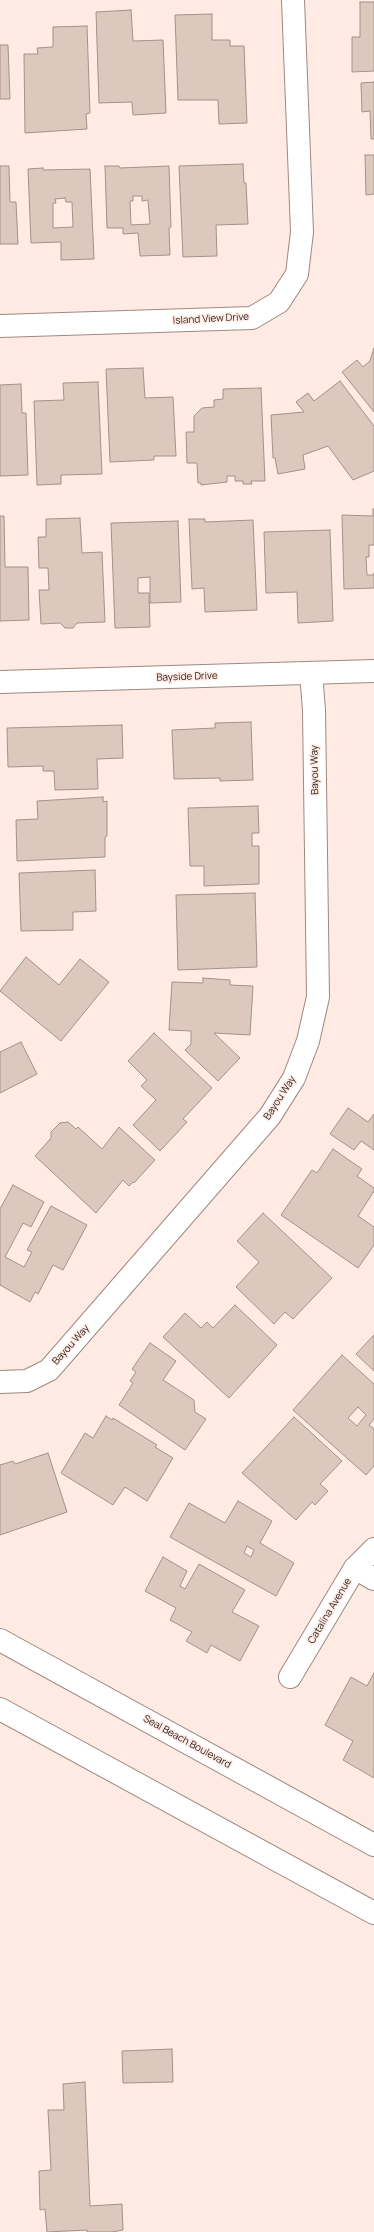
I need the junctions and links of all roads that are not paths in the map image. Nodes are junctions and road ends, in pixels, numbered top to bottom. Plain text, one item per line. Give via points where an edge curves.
1 (293, 0) edge
2 (0, 326) edge
3 (374, 671) edge
4 (311, 673) junction
5 (0, 682) edge
6 (0, 1382) edge
7 (374, 1549) edge
8 (356, 1568) junction
9 (374, 1579) edge
10 (0, 1640) edge
11 (290, 1677) dead end
12 (0, 1709) edge
13 (374, 1845) edge
14 (374, 1913) edge

1 - 2 street, Island View Drive via 302,232 298,274 279,302 252,318
3 - 4 street, Bayside Drive
4 - 5 street, Bayside Drive
4 - 6 street, Bayou Way via 314,718 318,997 308,1041 294,1078 270,1116 49,1370 27,1381
7 - 8 street, Catalina Avenue
8 - 9 street
8 - 11 street, Catalina Avenue
10 - 13 street, Seal Beach Boulevard
12 - 14 street

